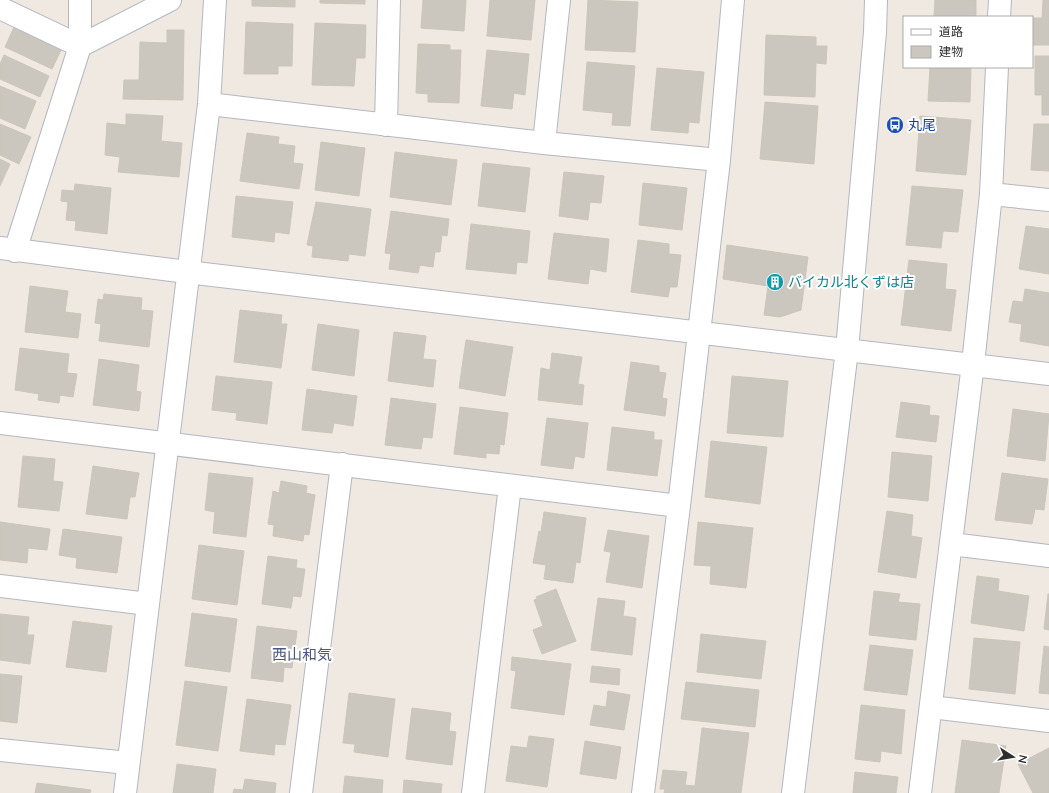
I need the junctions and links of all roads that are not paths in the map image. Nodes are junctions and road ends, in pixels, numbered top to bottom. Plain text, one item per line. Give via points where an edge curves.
1 (80, 0) edge
2 (170, 0) edge
3 (215, 0) edge
4 (389, 0) edge
5 (559, 0) edge
6 (733, 0) edge
7 (876, 0) edge
8 (1000, 0) edge
9 (0, 8) edge
10 (1000, 16) edge
11 (80, 46) junction
12 (997, 68) edge
13 (209, 104) junction
14 (386, 125) junction
15 (544, 143) junction
16 (718, 160) junction
17 (991, 194) junction
18 (1049, 200) edge
19 (7, 249) edge
20 (187, 272) junction
21 (699, 333) junction
22 (847, 350) junction
23 (973, 364) junction
24 (1049, 374) edge
25 (0, 423) edge
26 (168, 443) junction
27 (342, 464) junction
28 (510, 486) junction
29 (679, 506) junction
30 (951, 544) junction
31 (1049, 556) edge
32 (0, 586) edge
33 (148, 604) junction
34 (931, 707) junction
35 (1049, 721) edge
36 (0, 750) edge
37 (128, 764) junction
38 (125, 793) edge
39 (301, 793) edge
40 (473, 793) edge
41 (643, 793) edge
42 (793, 793) edge
43 (920, 793) edge

1 - 11 street
2 - 11 street
3 - 13 street
4 - 14 street
5 - 15 street
6 - 16 street
7 - 22 street
8 - 10 street
9 - 11 street
11 - 19 street
12 - 17 street
13 - 14 street
13 - 20 street
14 - 15 street
15 - 16 street
16 - 21 street
17 - 18 street
17 - 23 street
19 - 20 street
20 - 21 street
20 - 26 street
21 - 22 street
21 - 29 street
22 - 23 street
22 - 42 street
23 - 24 street
23 - 30 street
25 - 26 street
26 - 27 street
26 - 33 street
27 - 28 street
27 - 39 street
28 - 29 street
28 - 40 street
29 - 41 street
30 - 31 street
30 - 34 street
32 - 33 street
33 - 37 street
34 - 35 street
34 - 43 street
36 - 37 street
37 - 38 street

